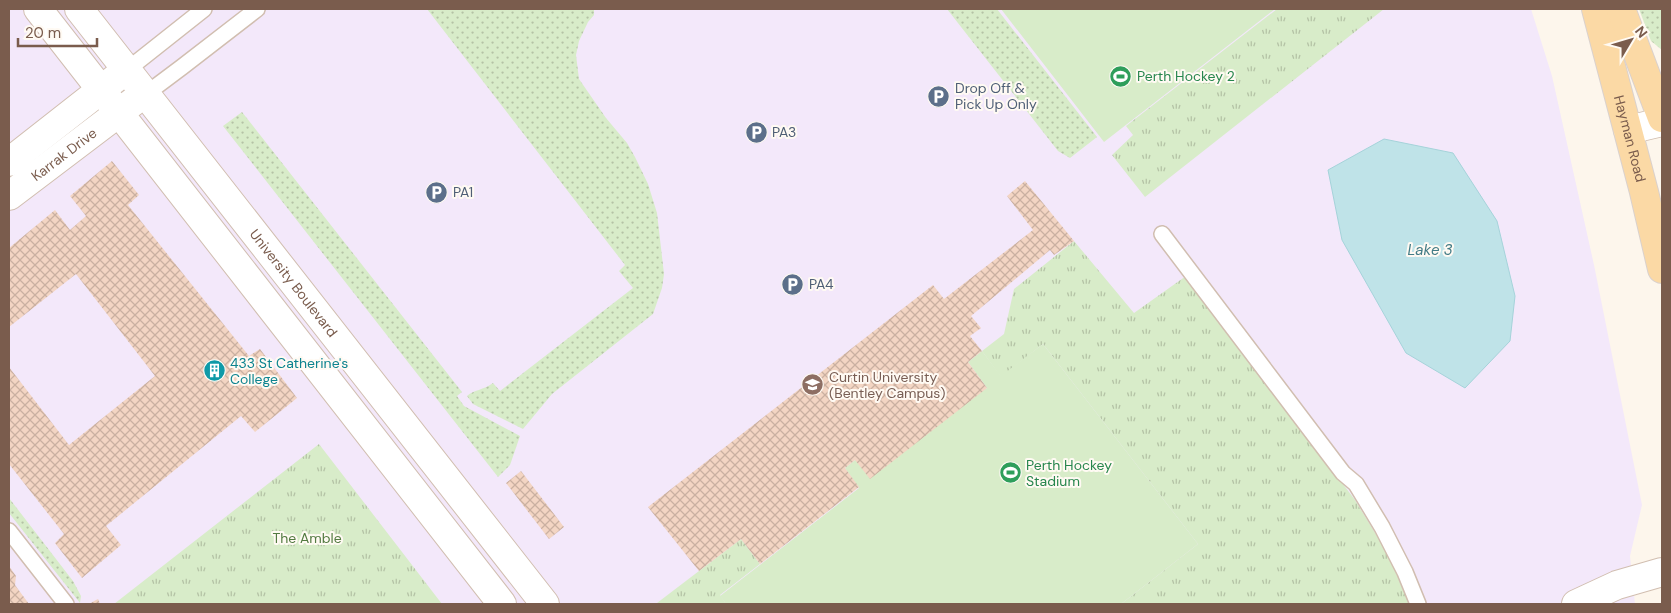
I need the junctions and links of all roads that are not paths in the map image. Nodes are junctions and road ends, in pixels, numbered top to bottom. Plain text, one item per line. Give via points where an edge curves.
1 (38, 9) edge
2 (79, 9) edge
3 (204, 9) edge
4 (257, 9) edge
5 (1596, 9) edge
6 (1621, 9) edge
7 (127, 70) junction
8 (101, 90) junction
9 (146, 94) junction
10 (1660, 107) edge
11 (119, 113) junction
12 (1624, 117) junction
13 (9, 162) edge
14 (9, 196) edge
15 (1162, 234) dead end
16 (1662, 268) edge
17 (9, 531) edge
18 (1662, 572) edge
19 (66, 604) edge
20 (502, 604) edge
21 (545, 604) edge
22 (1418, 604) edge
23 (1576, 604) edge

1 - 8 street
2 - 7 street, University Boulevard
3 - 7 lane
4 - 9 lane
5 - 12 main road, Hayman Road
6 - 10 main road
7 - 8 street, Karrak Drive
7 - 9 street, University Boulevard
8 - 11 street
8 - 13 street, Karrak Drive
9 - 11 street, Karrak Drive
9 - 21 street, University Boulevard
10 - 12 street
11 - 14 street, Karrak Drive
11 - 20 street
12 - 16 main road, Hayman Road
15 - 22 lane via 1343,473 1356,484 1401,564
17 - 19 lane
18 - 23 street via 1616,586

